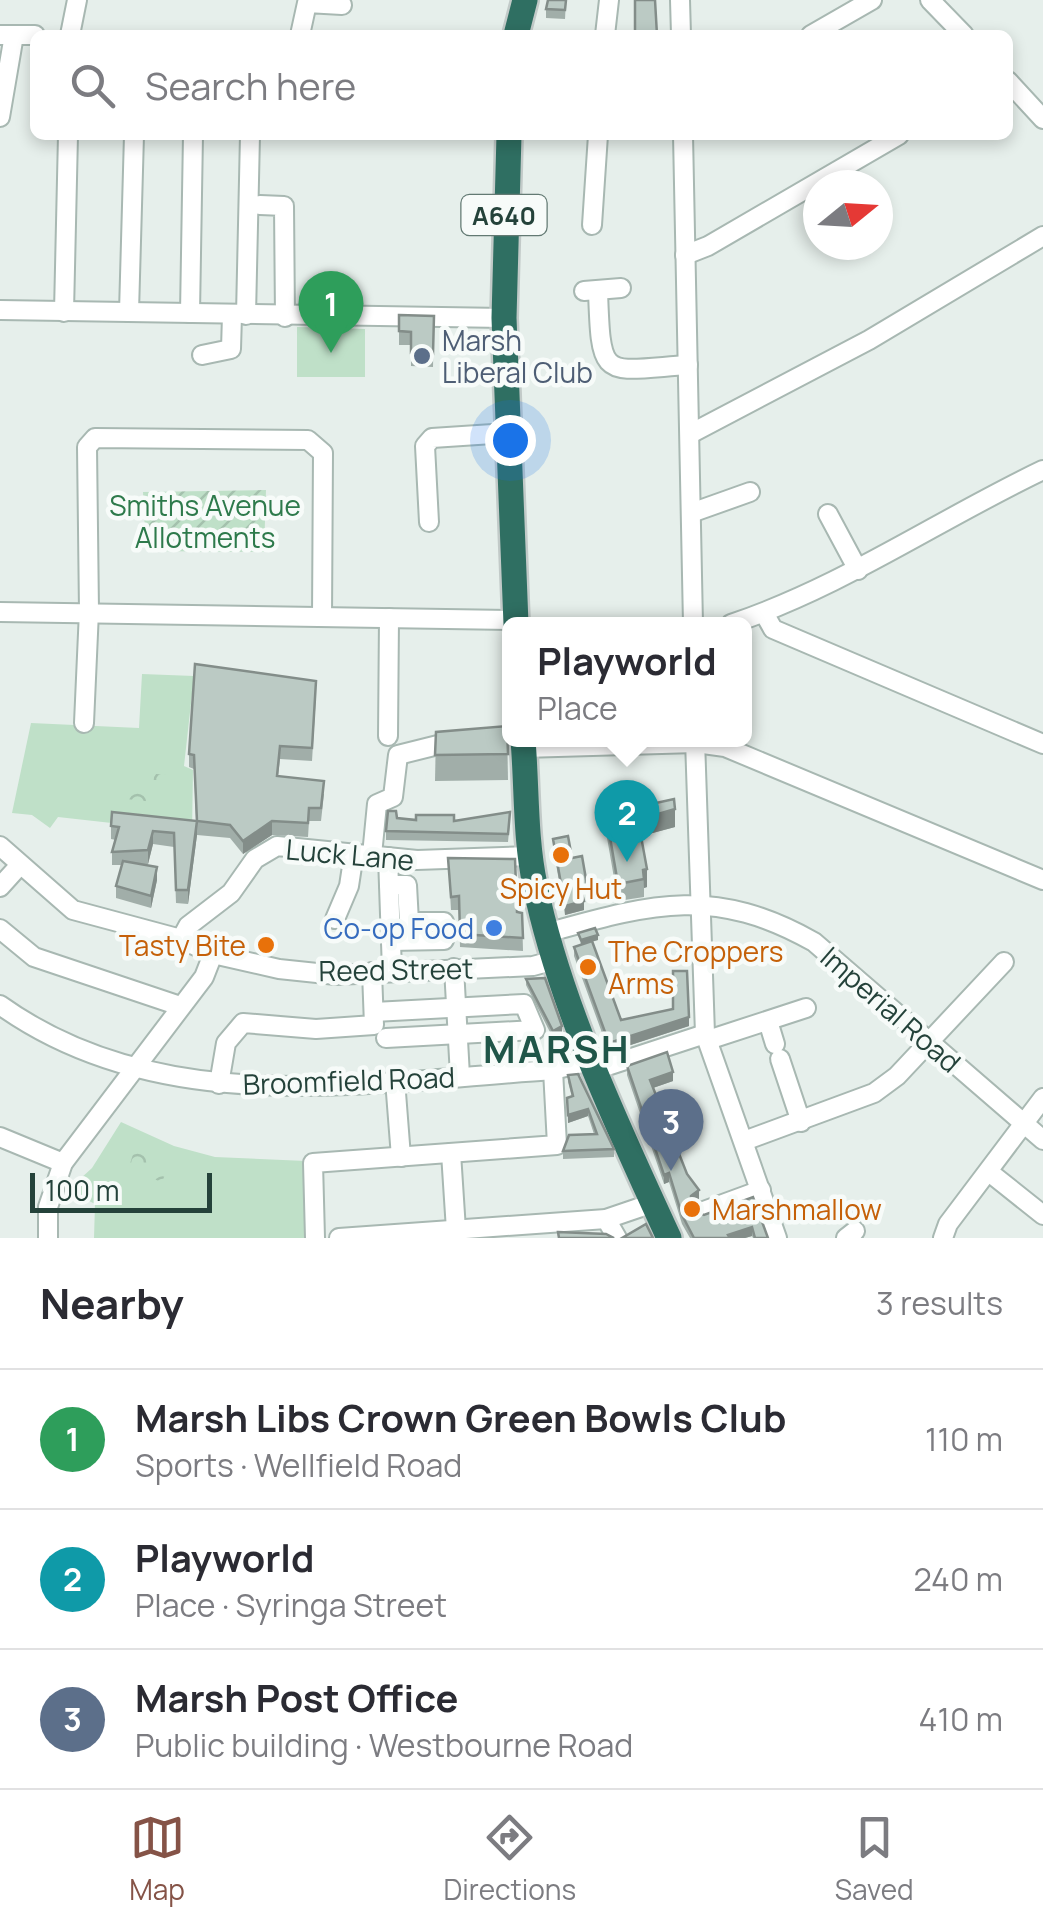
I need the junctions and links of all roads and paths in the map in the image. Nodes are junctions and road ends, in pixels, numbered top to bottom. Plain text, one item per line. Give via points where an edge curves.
1 (76, 0) edge
2 (514, 0) edge
3 (524, 0) edge
4 (608, 0) edge
5 (680, 0) edge
6 (872, 0) edge
7 (930, 0) edge
8 (342, 5) dead end
9 (71, 30) edge
10 (301, 30) edge
11 (516, 30) edge
12 (517, 30) edge
13 (605, 30) edge
14 (680, 30) edge
15 (820, 30) edge
16 (959, 30) edge
17 (7, 35) edge
18 (1013, 86) edge
19 (0, 117) edge
20 (1043, 118) edge
21 (68, 140) edge
22 (134, 140) edge
23 (193, 140) edge
24 (250, 140) edge
25 (509, 140) edge
26 (598, 140) edge
27 (683, 140) edge
28 (891, 140) edge
29 (260, 205) dead end
30 (592, 225) dead end
31 (1043, 236) edge
32 (685, 254) junction
33 (621, 288) dead end
34 (0, 310) edge
35 (64, 312) junction
36 (129, 312) junction
37 (190, 313) junction
38 (239, 315) junction
39 (285, 317) junction
40 (504, 318) junction
41 (202, 356) dead end
42 (688, 365) junction
43 (508, 433) junction
44 (690, 434) junction
45 (1043, 470) edge
46 (750, 492) dead end
47 (691, 513) junction
48 (828, 514) dead end
49 (428, 522) dead end
50 (858, 570) junction
51 (0, 612) edge
52 (89, 612) junction
53 (764, 613) junction
54 (322, 617) junction
55 (516, 617) edge
56 (692, 617) edge
57 (752, 617) edge
58 (389, 618) junction
59 (502, 622) edge
60 (84, 724) dead end
61 (388, 736) dead end
62 (476, 738) edge
63 (1043, 744) edge
64 (523, 747) edge
65 (696, 747) edge
66 (725, 747) edge
67 (0, 846) edge
68 (358, 852) junction
69 (530, 856) junction
70 (19, 866) junction
71 (1043, 880) edge
72 (389, 885) junction
73 (0, 887) edge
74 (700, 904) junction
75 (335, 919) dead end
76 (0, 929) edge
77 (546, 932) junction
78 (403, 935) junction
79 (181, 940) junction
80 (213, 954) junction
81 (555, 960) junction
82 (1004, 962) dead end
83 (454, 968) junction
84 (382, 972) junction
85 (0, 1005) edge
86 (180, 1006) junction
87 (456, 1008) junction
88 (806, 1008) dead end
89 (768, 1020) junction
90 (378, 1025) junction
91 (458, 1034) junction
92 (706, 1037) junction
93 (928, 1041) junction
94 (596, 1065) junction
95 (554, 1070) junction
96 (135, 1075) junction
97 (460, 1076) junction
98 (395, 1080) junction
99 (219, 1084) junction
100 (1043, 1098) edge
101 (801, 1122) junction
102 (1024, 1125) junction
103 (0, 1137) edge
104 (1043, 1140) edge
105 (744, 1141) junction
106 (451, 1153) junction
107 (401, 1157) junction
108 (68, 1167) junction
109 (989, 1172) junction
110 (760, 1190) junction
111 (653, 1203) junction
112 (702, 1212) edge
113 (1043, 1215) edge
114 (606, 1219) junction
115 (456, 1230) junction
116 (47, 1238) edge
117 (315, 1238) edge
118 (339, 1238) edge
119 (618, 1238) edge
120 (669, 1238) edge
121 (777, 1238) edge
122 (942, 1238) edge

1 - 9 street
2 - 11 highway
3 - 12 highway
4 - 13 street
5 - 14 street
6 - 15 street
7 - 16 street
8 - 10 street via 307,4
17 - 19 street
18 - 20 street
21 - 35 street
22 - 36 street
23 - 37 street
24 - 38 street
25 - 40 highway, A640
26 - 30 street
27 - 32 street
28 - 32 street
29 - 39 street via 284,206
31 - 44 street via 869,340
32 - 42 street
33 - 42 street via 591,291 606,363 616,370
34 - 35 street
35 - 36 street
36 - 37 street
37 - 38 street
38 - 39 street
38 - 41 street via 231,349
39 - 40 street
40 - 43 highway, A640
42 - 44 street
43 - 49 street via 432,438 425,446
43 - 55 highway, A640
44 - 47 street
45 - 50 street
46 - 47 street
47 - 56 street
48 - 50 street
50 - 53 street
51 - 52 street
52 - 54 street
52 - 54 street via 87,447 95,438 308,440 323,453
52 - 60 street
53 - 57 street
53 - 63 street via 774,628
54 - 58 street
58 - 59 street
58 - 61 street
62 - 68 street via 398,754 393,797 377,804
64 - 69 highway
65 - 74 street
66 - 71 street
67 - 70 street
68 - 69 street, Luck Lane via 462,862
68 - 72 street
68 - 75 street
68 - 79 street, Luck Lane via 277,846 262,853 232,893 188,926
69 - 77 highway
70 - 73 street
70 - 79 street via 72,910
72 - 78 street
72 - 78 street via 407,885
74 - 77 street, Imperial Road via 627,911
74 - 92 street
74 - 93 street, Imperial Road via 775,920 814,942
76 - 86 street via 34,957
77 - 81 highway
78 - 84 street
79 - 80 street, Reed Street
80 - 84 street, Reed Street via 279,969
80 - 86 street
81 - 83 street, Reed Street
81 - 94 highway
82 - 93 street
83 - 84 street, Reed Street
83 - 87 street
84 - 90 street
85 - 96 street, Broomfield Road
86 - 96 street
87 - 90 street
87 - 91 street
87 - 91 street via 524,1004 535,1030
88 - 89 street, Broomfield Road
89 - 92 street, Broomfield Road
89 - 101 street
90 - 91 street
90 - 99 street via 243,1024 226,1043
91 - 97 street
92 - 94 street, Broomfield Road
92 - 105 street
93 - 101 street via 874,1093
93 - 102 street, Imperial Road
94 - 95 street, Broomfield Road
94 - 111 highway
95 - 97 street, Broomfield Road
95 - 106 street via 557,1145
96 - 99 street, Broomfield Road
96 - 108 street
97 - 98 street, Broomfield Road
98 - 99 street, Broomfield Road
98 - 107 street
100 - 102 street
101 - 105 street
102 - 104 street, Imperial Road
102 - 109 street
103 - 108 street
105 - 110 street
106 - 107 street
106 - 115 street
107 - 117 street via 312,1163
108 - 116 street via 48,1206
109 - 113 street
109 - 122 street
110 - 112 street
110 - 121 street
111 - 114 street
111 - 120 highway
114 - 115 street
114 - 119 street
115 - 118 street

